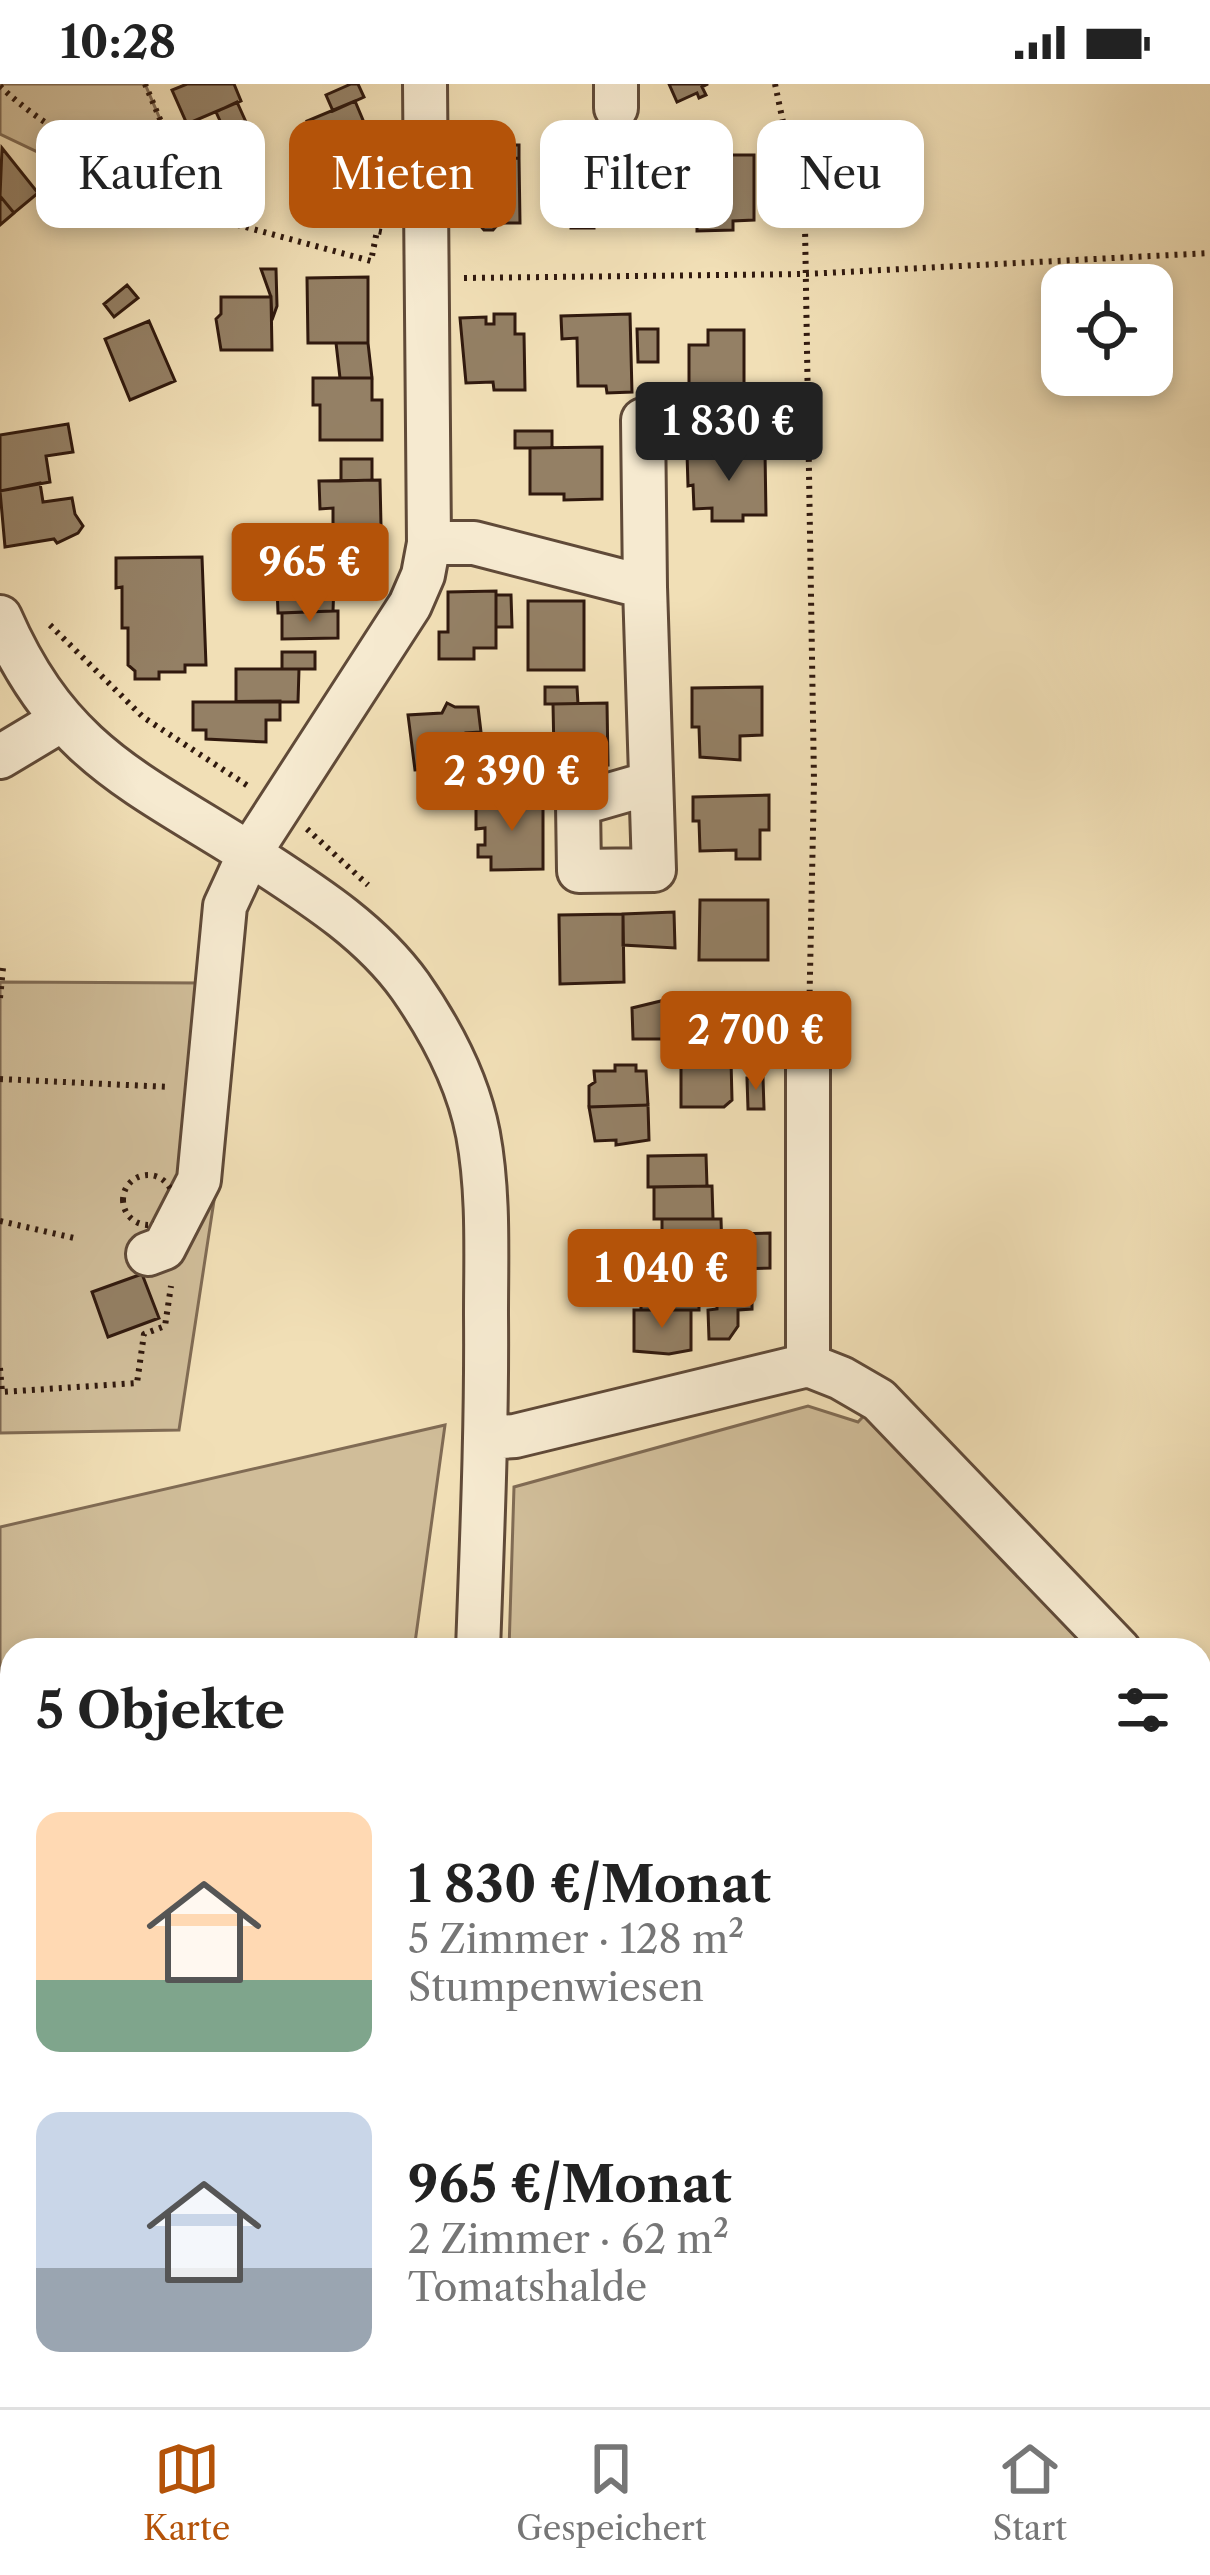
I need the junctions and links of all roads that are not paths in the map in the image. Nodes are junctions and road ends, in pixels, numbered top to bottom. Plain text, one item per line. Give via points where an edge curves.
1 (424, 84) edge
2 (644, 420) dead end
3 (429, 543) junction
4 (645, 587) junction
5 (20, 616) edge
6 (60, 721) junction
7 (0, 757) edge
8 (651, 783) dead end
9 (250, 854) junction
10 (808, 1056) road end
11 (156, 1251) road end
12 (808, 1365) junction
13 (487, 1438) junction
14 (479, 1638) edge
15 (1107, 1638) edge

1 - 3 street
2 - 4 street
3 - 4 street via 474,544
3 - 9 street via 410,605
4 - 8 street
5 - 6 street via 15,651
6 - 7 street
6 - 9 street via 100,760
9 - 11 street via 225,906 200,1180
9 - 13 street via 375,946 444,1040 478,1132
10 - 12 street
12 - 13 street
12 - 15 street via 879,1400
13 - 14 street

